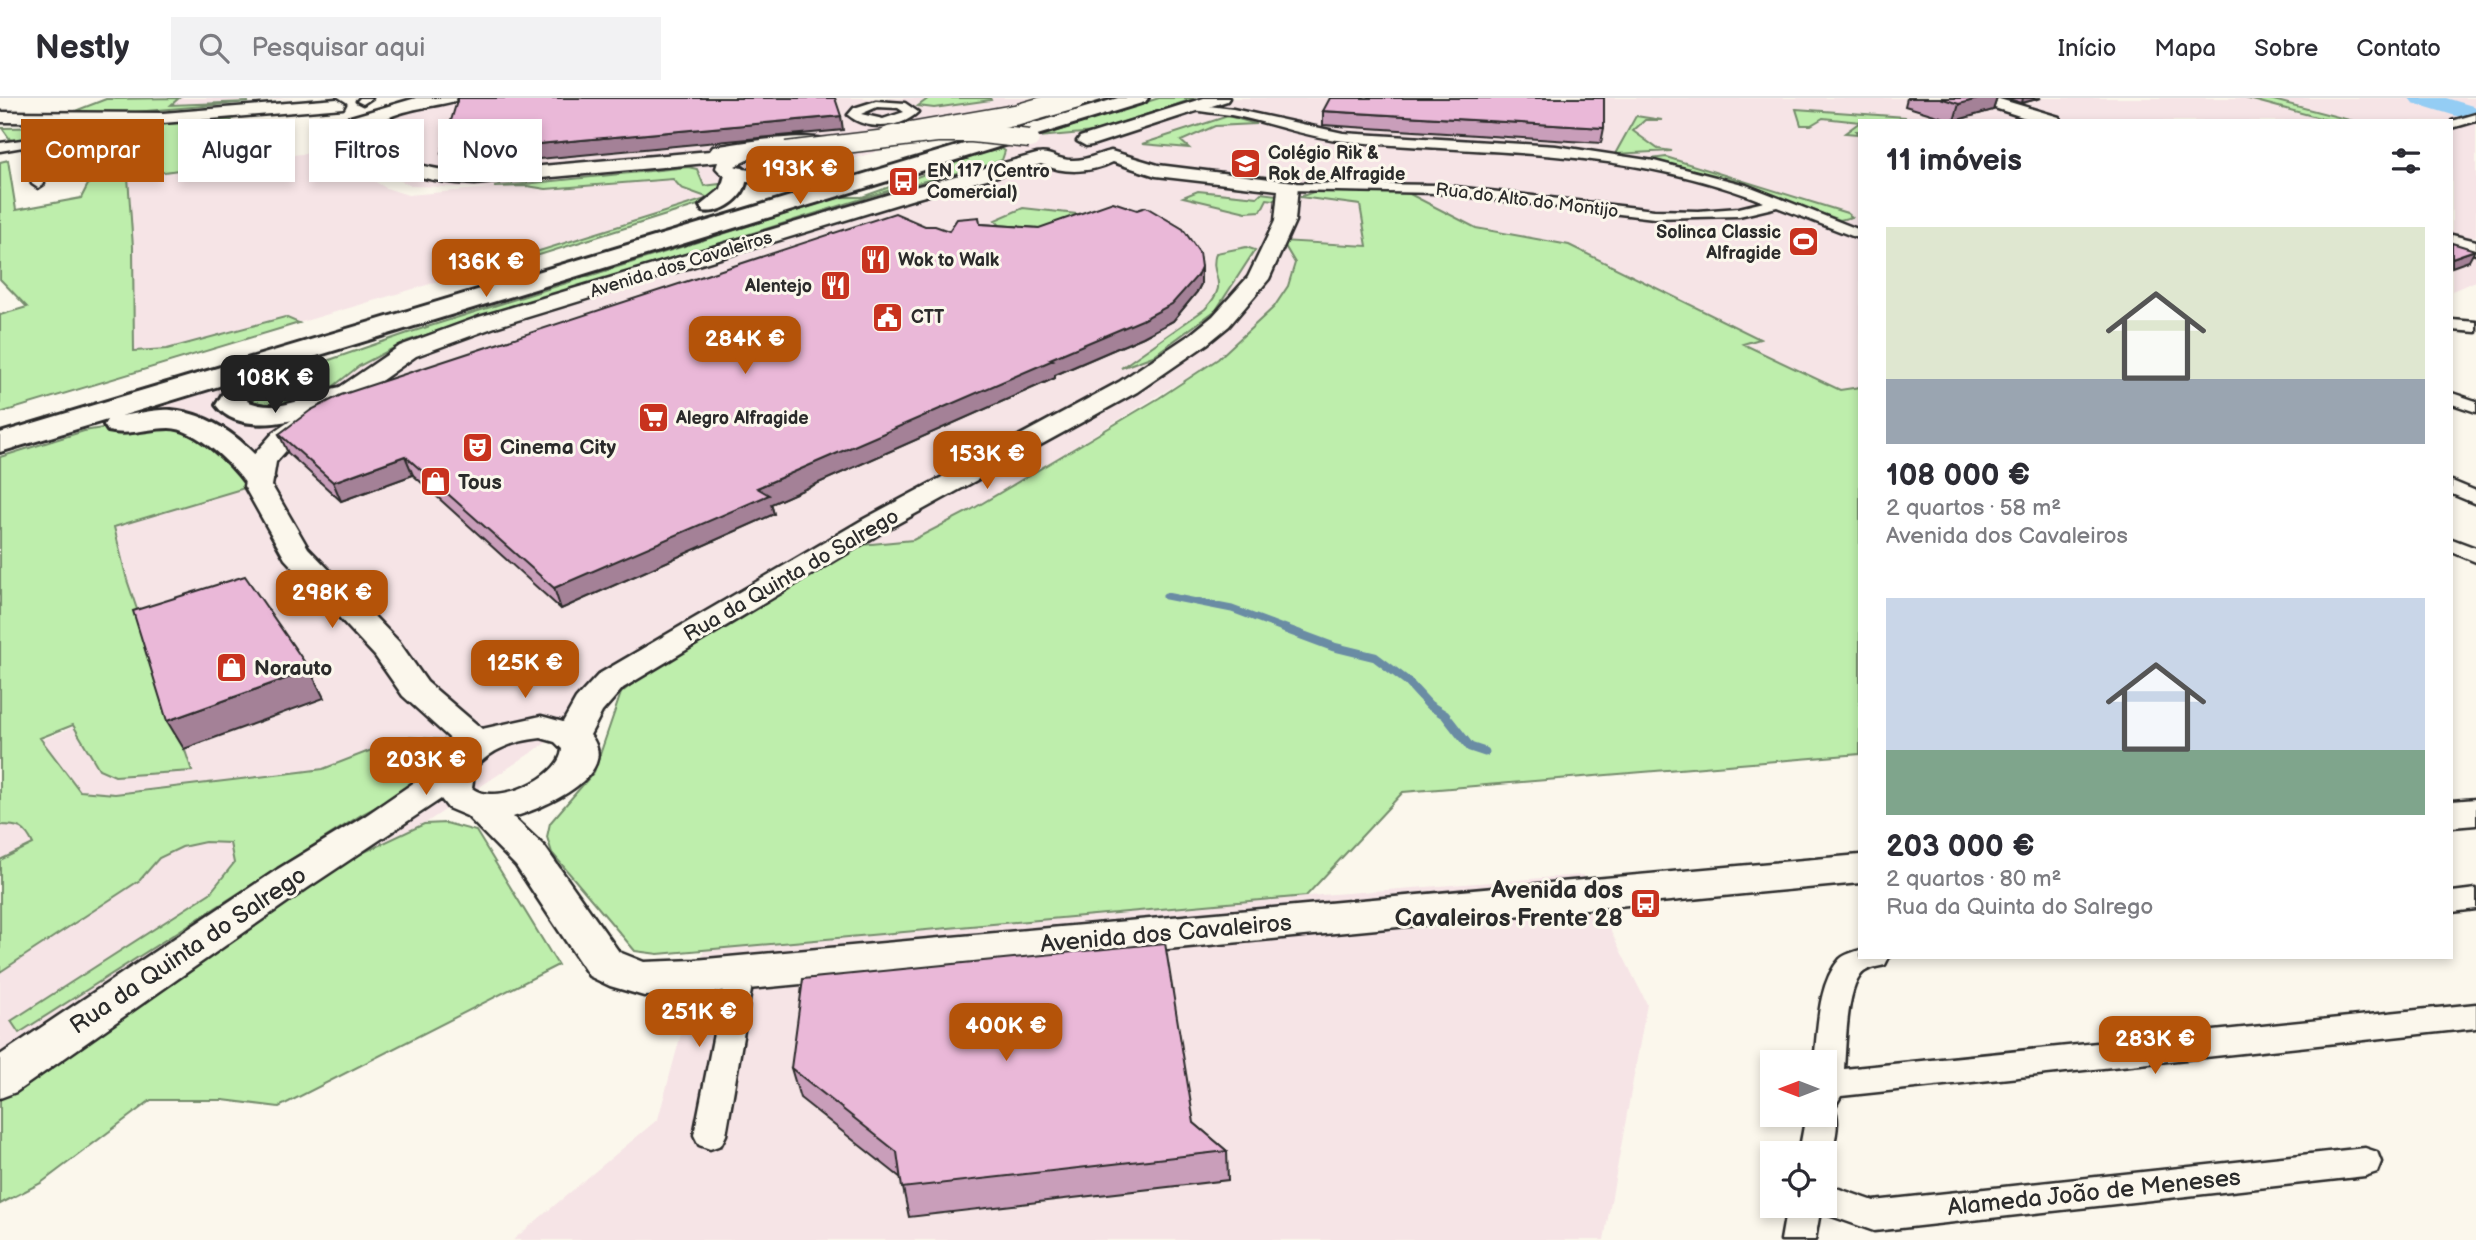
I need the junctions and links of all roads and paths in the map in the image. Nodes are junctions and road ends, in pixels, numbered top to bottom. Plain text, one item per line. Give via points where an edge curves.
1 (414, 98) edge
2 (449, 98) edge
3 (1061, 98) edge
4 (1076, 98) edge
5 (1104, 98) edge
6 (1138, 98) edge
7 (1221, 98) edge
8 (1979, 98) edge
9 (365, 99) edge
10 (337, 104) junction
11 (387, 106) junction
12 (1193, 107) junction
13 (246, 112) junction
14 (0, 117) edge
15 (372, 118) junction
16 (2474, 118) edge
17 (318, 119) edge
18 (359, 119) edge
19 (2047, 119) edge
20 (309, 120) edge
21 (2453, 125) edge
22 (1126, 130) junction
23 (890, 137) junction
24 (1087, 141) junction
25 (1021, 142) junction
26 (845, 143) junction
27 (21, 144) edge
28 (0, 147) edge
29 (1052, 148) junction
30 (1110, 152) junction
31 (793, 156) junction
32 (616, 165) junction
33 (734, 169) junction
34 (542, 173) edge
35 (986, 173) junction
36 (542, 176) edge
37 (438, 177) edge
38 (421, 182) edge
39 (459, 182) edge
40 (1288, 186) junction
41 (1777, 203) junction
42 (711, 206) junction
43 (1858, 234) edge
44 (2453, 241) edge
45 (2476, 248) edge
46 (461, 288) junction
47 (2453, 326) edge
48 (2476, 327) edge
49 (295, 353) junction
50 (348, 394) junction
51 (2453, 398) edge
52 (2453, 398) edge
53 (2476, 402) edge
54 (2476, 407) edge
55 (0, 426) edge
56 (0, 443) edge
57 (0, 449) edge
58 (258, 478) junction
59 (2453, 487) edge
60 (2476, 498) edge
61 (2453, 545) edge
62 (2476, 556) edge
63 (572, 736) junction
64 (479, 745) junction
65 (551, 791) junction
66 (465, 793) junction
67 (2476, 811) edge
68 (2453, 814) edge
69 (530, 856) junction
70 (1858, 869) edge
71 (2476, 899) edge
72 (2453, 902) edge
73 (1869, 959) edge
74 (740, 973) junction
75 (2476, 1016) edge
76 (1832, 1050) edge
77 (0, 1079) edge
78 (1838, 1097) edge
79 (710, 1135) dead end
80 (2365, 1162) dead end
81 (1837, 1203) edge
82 (1802, 1218) edge
83 (1798, 1240) edge

1 - 11 street
2 - 11 street
3 - 42 highway via 954,122 874,156
4 - 23 highway, bridge via 1017,115
5 - 46 highway
6 - 49 highway
7 - 12 street
8 - 19 street
9 - 10 street
9 - 11 street
10 - 13 street
10 - 17 street via 317,110
11 - 15 street
12 - 22 street
12 - 41 street via 1343,137 1615,158 1698,175
13 - 14 street via 123,119
13 - 20 street via 279,112
15 - 18 street
15 - 37 street via 359,128 356,137 365,146 422,175
16 - 21 street
22 - 24 street
22 - 30 street
23 - 25 street, bridge via 962,133
23 - 26 street, bridge
24 - 29 street
24 - 30 street, Rua do Alto do Montijo
25 - 29 street
25 - 31 street, bridge via 959,137
25 - 35 street via 1017,157
26 - 31 street, bridge
26 - 32 street, bridge via 755,145
27 - 28 street
29 - 30 street via 1054,163 1073,165 1093,163
29 - 35 street, Avenida dos Cavaleiros
30 - 40 street, Rua do Alto do Montijo via 1156,170
31 - 33 street via 790,168 769,174
32 - 33 street
32 - 34 street
33 - 36 street via 689,164
33 - 42 highway via 729,195
35 - 50 street, Avenida dos Cavaleiros via 451,334 408,351
38 - 39 street
40 - 41 street, Rua do Alto do Montijo via 1437,189 1642,213 1752,212
40 - 63 street, Rua da Quinta do Salrego via 1285,221 1258,279 1199,339 1128,387 874,525 611,681 588,707
41 - 43 street
42 - 46 highway via 507,268
44 - 45 street
46 - 55 highway
47 - 48 street
49 - 50 highway via 241,386 231,405 250,414 274,416
49 - 56 highway
50 - 58 street, Avenida dos Cavaleiros via 283,438 263,460
51 - 53 street
52 - 54 street
57 - 58 highway via 91,428 170,419 201,426 248,464
58 - 64 street via 258,486 296,553 387,649 415,689
59 - 60 street
61 - 62 street
63 - 64 street via 541,727 499,735
63 - 65 street via 580,756 565,780
64 - 66 street via 459,763
65 - 66 street, Rua da Quinta do Salrego via 516,805
65 - 69 street via 535,821
66 - 69 street, Avenida dos Cavaleiros
66 - 77 street, Rua da Quinta do Salrego via 378,825 292,878
67 - 68 street
69 - 74 street, Avenida dos Cavaleiros via 604,964 644,979
70 - 74 street, Avenida dos Cavaleiros
71 - 72 street
73 - 76 street via 1852,965 1844,976
74 - 79 street
75 - 78 street
80 - 81 street, Alameda João de Meneses via 1874,1216
82 - 83 street

